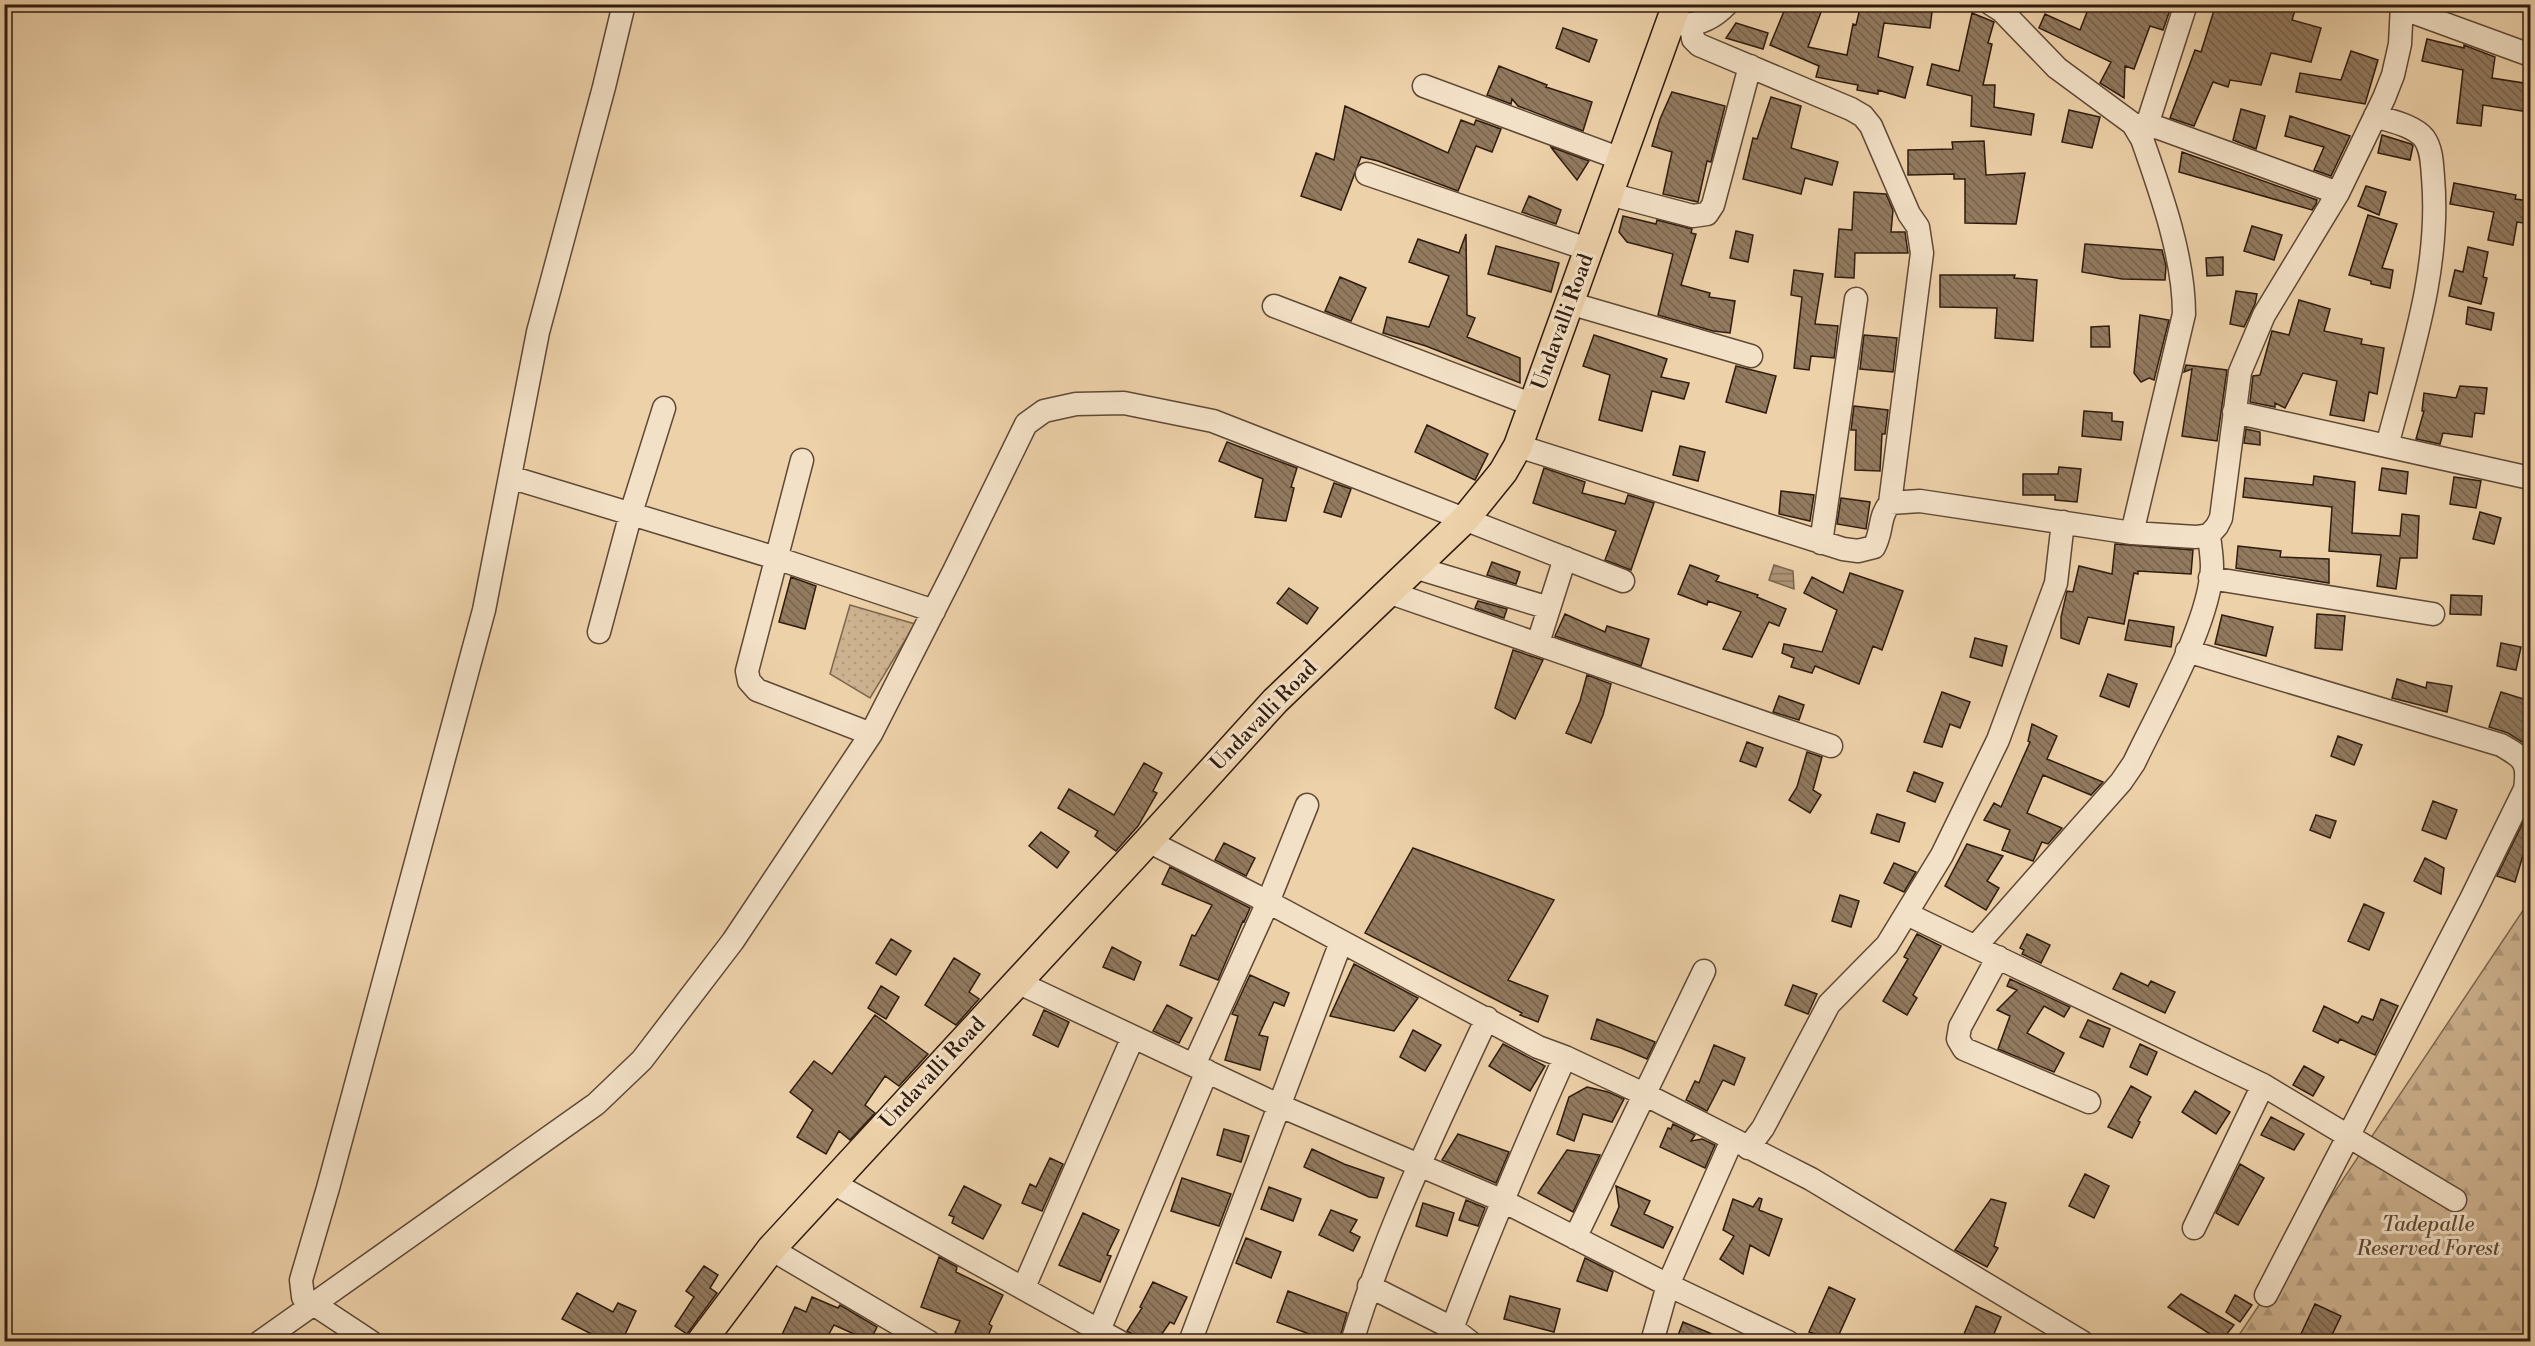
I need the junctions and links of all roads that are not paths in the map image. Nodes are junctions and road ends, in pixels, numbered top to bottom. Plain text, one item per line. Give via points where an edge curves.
1 (624, 4) edge
2 (1727, 4) edge
3 (2186, 4) edge
4 (2000, 7) edge
5 (2403, 7) edge
6 (1679, 18) edge
7 (2530, 55) edge
8 (1750, 66) junction
9 (1425, 86) dead end
10 (2374, 116) junction
11 (2140, 124) junction
12 (1622, 159) junction
13 (1367, 174) dead end
14 (2338, 193) junction
15 (1609, 194) junction
16 (1590, 249) junction
17 (1856, 299) dead end
18 (1569, 303) junction
19 (1274, 306) dead end
20 (1751, 356) dead end
21 (1533, 405) junction
22 (664, 408) dead end
23 (2235, 412) junction
24 (1518, 446) junction
25 (2388, 446) junction
26 (802, 460) dead end
27 (510, 477) junction
28 (2530, 478) edge
29 (1890, 503) junction
30 (631, 513) junction
31 (1465, 519) junction
32 (2063, 522) junction
33 (2132, 533) junction
34 (2209, 535) junction
35 (1821, 543) junction
36 (776, 558) junction
37 (1564, 558) junction
38 (1414, 567) junction
39 (2210, 578) junction
40 (1623, 581) dead end
41 (1388, 592) junction
42 (1549, 608) junction
43 (934, 611) junction
44 (2433, 614) dead end
45 (599, 632) dead end
46 (1538, 643) junction
47 (2187, 651) junction
48 (871, 734) junction
49 (1831, 746) dead end
50 (1307, 805) dead end
51 (1148, 841) junction
52 (1268, 902) junction
53 (1907, 914) junction
54 (1341, 942) junction
55 (1976, 946) junction
56 (1998, 957) junction
57 (1704, 971) dead end
58 (1017, 982) junction
59 (1487, 1018) junction
60 (1133, 1037) junction
61 (1565, 1057) junction
62 (1200, 1068) junction
63 (2263, 1086) junction
64 (1646, 1095) junction
65 (2089, 1102) dead end
66 (1278, 1105) junction
67 (2348, 1136) junction
68 (1740, 1144) junction
69 (1419, 1165) junction
70 (831, 1182) junction
71 (1501, 1200) junction
72 (2455, 1200) dead end
73 (2194, 1228) dead end
74 (1575, 1238) junction
75 (771, 1249) junction
76 (1668, 1285) junction
77 (1369, 1286) junction
78 (1024, 1287) junction
79 (2266, 1295) dead end
80 (315, 1303) junction
81 (1100, 1328) junction
82 (1449, 1335) edge
83 (921, 1340) edge
84 (260, 1341) edge
85 (371, 1341) edge
86 (701, 1341) edge
87 (1120, 1341) edge
88 (1190, 1341) edge
89 (1352, 1341) edge
90 (1470, 1341) edge
91 (1652, 1341) edge
92 (1788, 1341) edge
93 (2082, 1341) edge

1 - 27 street via 538,332
2 - 6 street via 1705,21
3 - 11 street
4 - 11 street via 2057,68
5 - 7 street
5 - 10 street via 2393,75
6 - 8 street via 1699,45
6 - 12 main road, Undavalli Road
8 - 15 street via 1713,205 1707,214 1693,216
8 - 29 street via 1863,116 1918,226 1922,253 1918,303
9 - 12 street
10 - 14 street
10 - 25 street via 2418,132 2426,140 2436,213 2430,278
11 - 14 street
11 - 33 street via 2176,252 2184,314
12 - 15 main road, Undavalli Road
13 - 16 street
14 - 23 street via 2253,340 2240,372
15 - 16 main road, Undavalli Road
16 - 18 main road, Undavalli Road
17 - 35 street
18 - 20 street
18 - 21 main road, Undavalli Road
19 - 21 street
21 - 24 main road, Undavalli Road
22 - 30 street
23 - 25 street
23 - 34 street via 2221,518
24 - 31 main road, Undavalli Road via 1503,472
24 - 35 street
25 - 28 street
26 - 36 street
27 - 30 street
27 - 80 street via 484,610 301,1280 303,1297
29 - 32 street via 1920,501
29 - 35 street via 1881,514 1874,547 1858,551
30 - 36 street
30 - 45 street
31 - 37 street
31 - 38 main road, Undavalli Road
31 - 43 street via 1213,421 1124,403 1076,404 1044,411 1026,424
32 - 33 street
32 - 53 street via 2056,583 1998,740 1942,855
33 - 34 street
34 - 39 street
36 - 43 street
36 - 48 street via 747,671 749,681 757,690
37 - 40 street
37 - 42 street
38 - 41 main road, Undavalli Road
38 - 42 street
39 - 44 street
39 - 47 street
41 - 46 street
41 - 51 main road, Undavalli Road via 1275,700
42 - 46 street
43 - 48 street
46 - 49 street
47 - 55 street via 2134,763 2121,782
47 - 67 street via 2501,745 2520,756 2528,771 2525,789 2476,889
48 - 80 street via 733,941 642,1060 596,1104
50 - 52 street
51 - 52 street
51 - 58 main road, Undavalli Road
52 - 54 street
52 - 62 street
53 - 55 street
53 - 68 street via 1887,945 1829,1004 1763,1128
54 - 59 street
54 - 66 street
55 - 56 street
56 - 63 street
56 - 65 street via 1960,1026 1958,1039 1964,1049
57 - 64 street
58 - 60 street
58 - 70 main road, Undavalli Road
59 - 61 street via 1538,1047
59 - 69 street
60 - 62 street
60 - 78 street
61 - 64 street
61 - 71 street
62 - 66 street
62 - 81 street
63 - 67 street
63 - 73 street
64 - 68 street
64 - 74 street
66 - 69 street
66 - 88 street
67 - 72 street
67 - 79 street
68 - 76 street
68 - 93 street via 1811,1179
69 - 71 street
69 - 77 street
70 - 75 main road, Undavalli Road
70 - 78 street
71 - 74 street
71 - 82 street
74 - 76 street
75 - 83 street
75 - 86 main road, Undavalli Road
76 - 91 street
76 - 92 street
77 - 82 street
77 - 89 street
78 - 81 street
80 - 84 street
80 - 85 street
81 - 87 street
82 - 90 street

